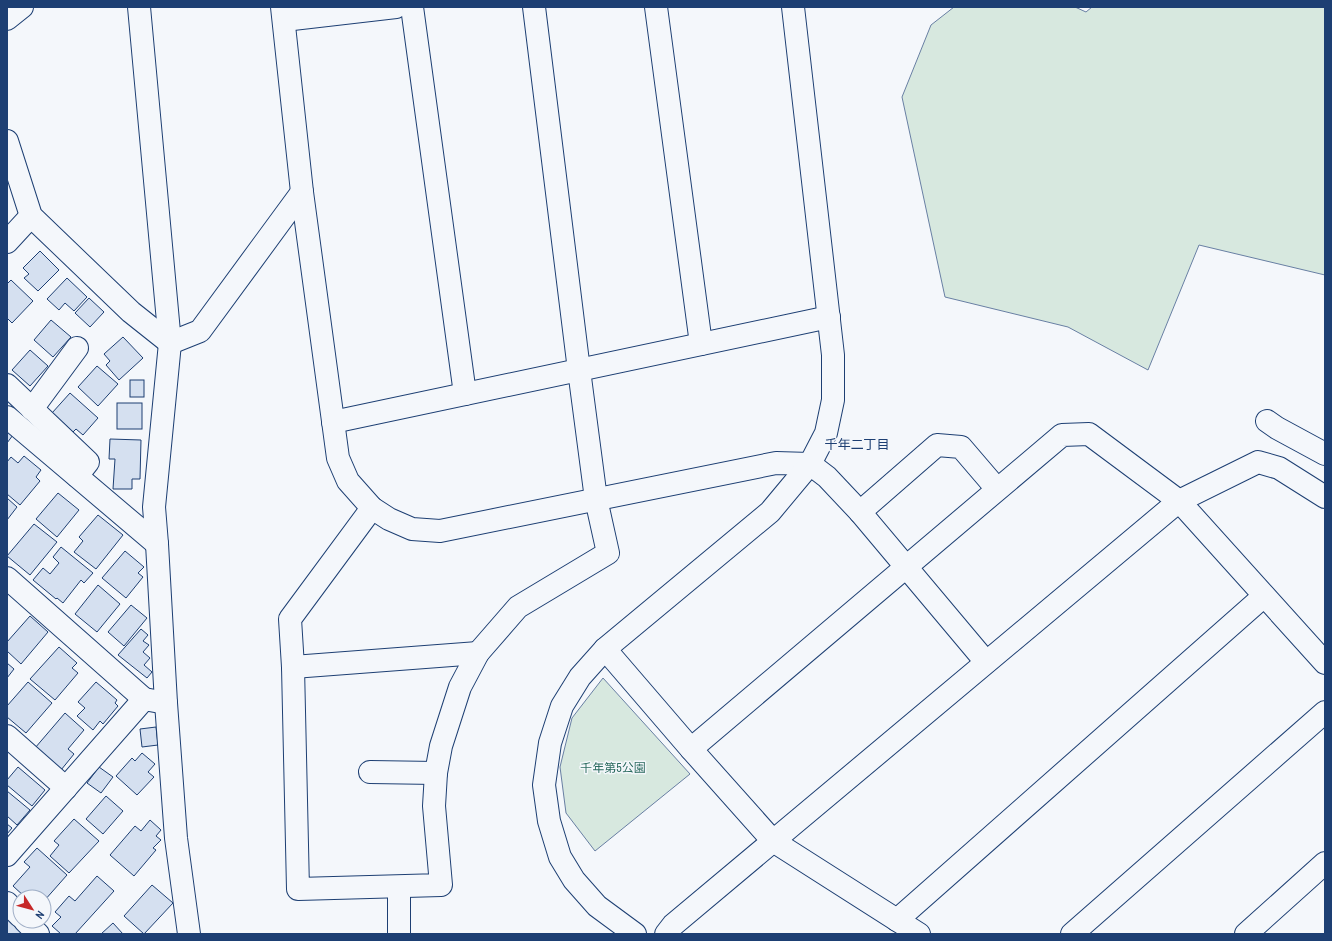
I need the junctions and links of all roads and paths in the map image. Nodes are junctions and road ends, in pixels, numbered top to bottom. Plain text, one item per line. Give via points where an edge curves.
1 (22, 7) edge
2 (139, 7) edge
3 (396, 7) edge
4 (412, 7) edge
5 (534, 7) edge
6 (656, 7) edge
7 (793, 7) edge
8 (283, 14) edge
9 (7, 19) edge
10 (7, 141) edge
11 (302, 192) junction
12 (31, 216) junction
13 (7, 242) edge
14 (829, 317) junction
15 (170, 343) junction
16 (701, 344) junction
17 (77, 348) dead end
18 (579, 370) junction
19 (7, 385) edge
20 (465, 394) junction
21 (32, 408) junction
22 (7, 417) edge
23 (1267, 421) dead end
24 (333, 422) junction
25 (1325, 454) edge
26 (810, 464) junction
27 (77, 476) junction
28 (997, 489) junction
29 (1325, 497) edge
30 (596, 499) junction
31 (1179, 501) junction
32 (372, 508) junction
33 (860, 512) junction
34 (157, 544) junction
35 (906, 566) junction
36 (7, 578) edge
37 (1264, 596) junction
38 (606, 649) junction
39 (478, 653) junction
40 (986, 662) junction
41 (1325, 663) edge
42 (292, 668) junction
43 (144, 699) junction
44 (166, 703) junction
45 (1325, 712) edge
46 (7, 736) edge
47 (691, 749) junction
48 (370, 772) dead end
49 (436, 773) junction
50 (66, 788) junction
51 (773, 841) junction
52 (7, 855) edge
53 (1325, 862) edge
54 (399, 887) junction
55 (897, 920) junction
56 (189, 934) edge
57 (399, 934) edge
58 (635, 934) edge
59 (666, 934) edge
60 (919, 934) edge
61 (1072, 934) edge
62 (1246, 934) edge

1 - 9 street
2 - 15 street
3 - 8 street
4 - 20 street
5 - 18 street
6 - 16 street
7 - 14 street
8 - 11 street
10 - 12 street
11 - 15 street via 200,331
11 - 24 street
12 - 13 street
12 - 15 street via 131,312
14 - 16 street
14 - 26 street via 833,355 833,400 826,433
15 - 34 street via 154,507
16 - 18 street
17 - 21 street
18 - 20 street
18 - 30 street
19 - 21 street
20 - 24 street
21 - 27 street via 88,462
22 - 27 street
23 - 25 street
24 - 32 street via 338,458 348,481
26 - 30 street via 776,462
26 - 33 street via 827,477
26 - 38 street via 770,512
27 - 34 street
28 - 31 street via 1062,435 1089,434
28 - 33 street via 961,447 937,445
28 - 35 street
29 - 31 street via 1279,468 1258,462
30 - 32 street via 440,531 412,529
30 - 39 street via 608,553 518,607
31 - 37 street
31 - 40 street
32 - 42 street via 290,619
33 - 35 street
34 - 44 street
35 - 40 street
35 - 47 street
36 - 43 street
37 - 41 street
37 - 55 street
38 - 47 street
38 - 58 street via 580,677 562,706 550,743 544,786 549,821 560,857 574,880 597,906
39 - 42 street
39 - 49 street via 460,687 441,746
40 - 51 street
42 - 54 street via 298,889
43 - 44 street
43 - 50 street
44 - 56 street via 176,838
45 - 61 street
46 - 50 street
47 - 51 street
48 - 49 street
49 - 54 street via 434,806 441,885
50 - 52 street
51 - 55 street
51 - 59 street via 673,925
53 - 62 street
54 - 57 street
55 - 60 street

